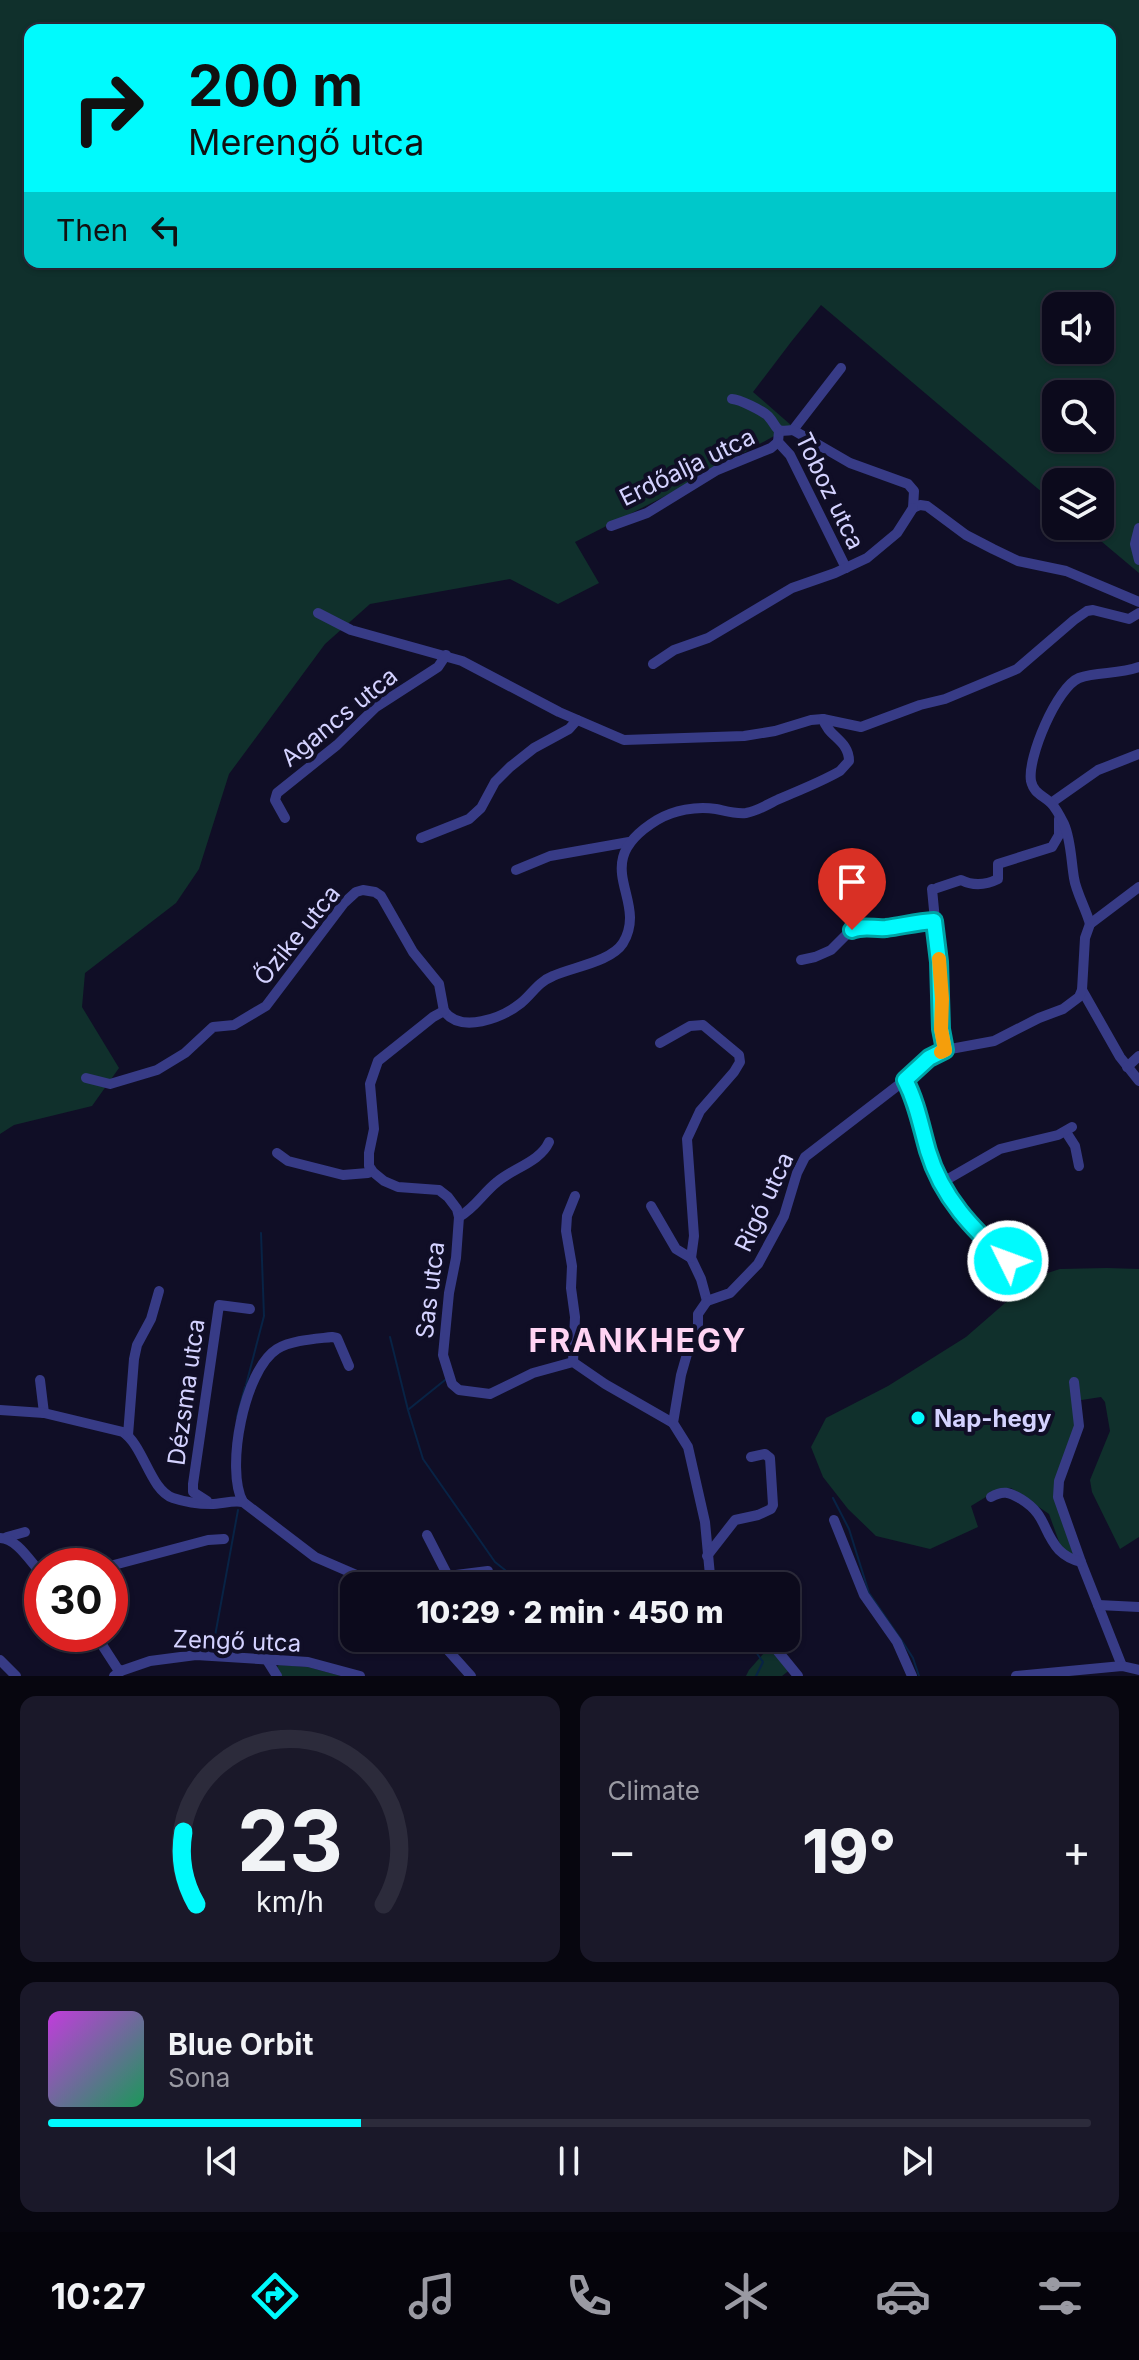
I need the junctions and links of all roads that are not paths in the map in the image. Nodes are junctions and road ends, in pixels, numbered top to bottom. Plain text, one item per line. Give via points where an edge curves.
1 (841, 368) dead end
2 (732, 399) dead end
3 (793, 430) junction
4 (779, 436) junction
5 (913, 508) junction
6 (611, 526) dead end
7 (1139, 528) edge
8 (1139, 560) edge
9 (846, 568) junction
10 (1139, 602) edge
11 (318, 613) dead end
12 (1139, 613) edge
13 (446, 655) junction
14 (653, 664) dead end
15 (1139, 667) edge
16 (823, 719) junction
17 (577, 720) junction
18 (1139, 754) edge
19 (1051, 803) junction
20 (1059, 817) junction
21 (285, 818) dead end
22 (421, 838) dead end
23 (629, 842) junction
24 (516, 870) dead end
25 (1139, 887) edge
26 (934, 921) junction
27 (1090, 924) junction
28 (801, 960) dead end
29 (1082, 990) junction
30 (444, 1011) junction
31 (660, 1043) dead end
32 (945, 1050) junction
33 (1139, 1056) edge
34 (1127, 1067) junction
35 (86, 1078) dead end
36 (905, 1080) junction
37 (1139, 1081) edge
38 (549, 1142) dead end
39 (277, 1153) dead end
40 (1079, 1166) dead end
41 (370, 1169) junction
42 (937, 1174) junction
43 (575, 1196) dead end
44 (651, 1206) dead end
45 (459, 1217) junction
46 (691, 1258) junction
47 (1035, 1277) dead end
48 (159, 1291) dead end
49 (707, 1301) junction
50 (250, 1309) dead end
51 (573, 1362) junction
52 (349, 1366) dead end
53 (40, 1380) dead end
54 (1074, 1382) dead end
55 (0, 1410) edge
56 (44, 1413) junction
57 (673, 1423) junction
58 (128, 1435) junction
59 (751, 1457) dead end
60 (991, 1497) dead end
61 (243, 1502) junction
62 (213, 1504) junction
63 (834, 1520) dead end
64 (25, 1532) dead end
65 (427, 1535) dead end
66 (2, 1538) edge
67 (224, 1539) dead end
68 (24, 1554) edge
69 (707, 1556) junction
70 (128, 1561) edge
71 (1081, 1562) junction
72 (488, 1571) dead end
73 (350, 1572) edge
74 (446, 1572) edge
75 (480, 1572) edge
76 (709, 1572) edge
77 (1098, 1605) junction
78 (1139, 1607) edge
79 (107, 1652) edge
80 (450, 1652) edge
81 (778, 1652) edge
82 (0, 1660) edge
83 (267, 1660) junction
84 (1122, 1666) junction
85 (1139, 1670) edge
86 (117, 1673) edge
87 (16, 1676) edge
88 (277, 1676) edge
89 (360, 1676) edge
90 (471, 1676) edge
91 (798, 1676) edge
92 (912, 1676) edge
93 (1016, 1676) edge

1 - 3 street
2 - 4 street, Toboz utca via 766,414
3 - 4 street
3 - 5 street via 850,463 908,484 914,491
4 - 6 street, Erdőalja utca via 771,448 717,470 647,513
4 - 9 street, Toboz utca
5 - 9 street via 897,533
5 - 10 street via 927,506 966,535 1018,561 1066,571
7 - 8 street
9 - 14 street via 792,588
11 - 13 street via 351,630
12 - 16 street via 1129,619 1087,611 1024,665 945,699 861,727
13 - 17 street
13 - 21 street, Agancs utca via 438,667 376,707 277,793 276,803
15 - 19 street via 1078,678 1064,691 1047,720 1031,776 1037,792
16 - 17 street via 747,736 641,741 619,739
16 - 23 street via 849,751 849,761 840,771 755,811 676,812
17 - 22 street via 510,767 469,819
18 - 19 street via 1098,770
19 - 20 street
20 - 26 street via 1059,835 1052,847 998,864 998,879 989,884 961,880 934,889
20 - 27 street
23 - 24 street via 550,856
23 - 30 street via 622,868 628,926 614,954 550,977 515,1007 483,1020 458,1022
25 - 27 street
26 - 28 street via 858,927 831,950
26 - 32 street
27 - 29 street
29 - 32 street via 1063,1009 994,1041
29 - 34 street
30 - 35 street, Őzike utca via 439,984 413,952 388,905 378,894 363,890 344,903 266,1006 234,1025 213,1027 157,1070 110,1084
30 - 41 street via 378,1061 370,1084
31 - 46 street via 690,1026 703,1025 739,1055 734,1072 700,1111 687,1139
32 - 36 street, Rigó utca
33 - 34 street
34 - 37 street
36 - 42 street
36 - 49 street, Rigó utca via 810,1151 758,1264 730,1293
38 - 45 street
39 - 41 street via 288,1161 343,1175
40 - 42 street via 1069,1129 1000,1149 948,1179
41 - 45 street, Sas utca via 398,1187 439,1190
42 - 47 street via 965,1220 1008,1261
43 - 51 street via 566,1231 575,1317
44 - 46 street via 676,1249
45 - 51 street, Sas utca via 443,1355 452,1384 459,1390 490,1394 533,1373
46 - 49 street
48 - 58 street via 137,1345
49 - 57 street via 698,1314 698,1331 681,1375
50 - 62 street, Dézsma utca via 219,1305 193,1484 193,1492
51 - 57 street
52 - 61 street via 337,1338 308,1340 268,1357 241,1419 235,1456
53 - 56 street
54 - 71 street via 1079,1426 1058,1497
55 - 56 street
56 - 58 street
57 - 69 street via 688,1447
58 - 62 street via 168,1496
59 - 69 street via 770,1458 773,1505 735,1520
60 - 71 street via 1004,1491 1029,1504 1059,1550
61 - 62 street
61 - 73 street via 315,1557
63 - 92 street via 864,1595 897,1642
64 - 66 street
65 - 74 street
66 - 68 street
67 - 70 street
69 - 76 street
71 - 77 street
72 - 75 street
77 - 78 street
77 - 84 street
79 - 86 street
80 - 90 street
81 - 91 street
82 - 87 street
83 - 86 street, Zengő utca via 169,1657
83 - 88 street
83 - 89 street, Zengő utca via 308,1662
84 - 85 street
84 - 93 street

